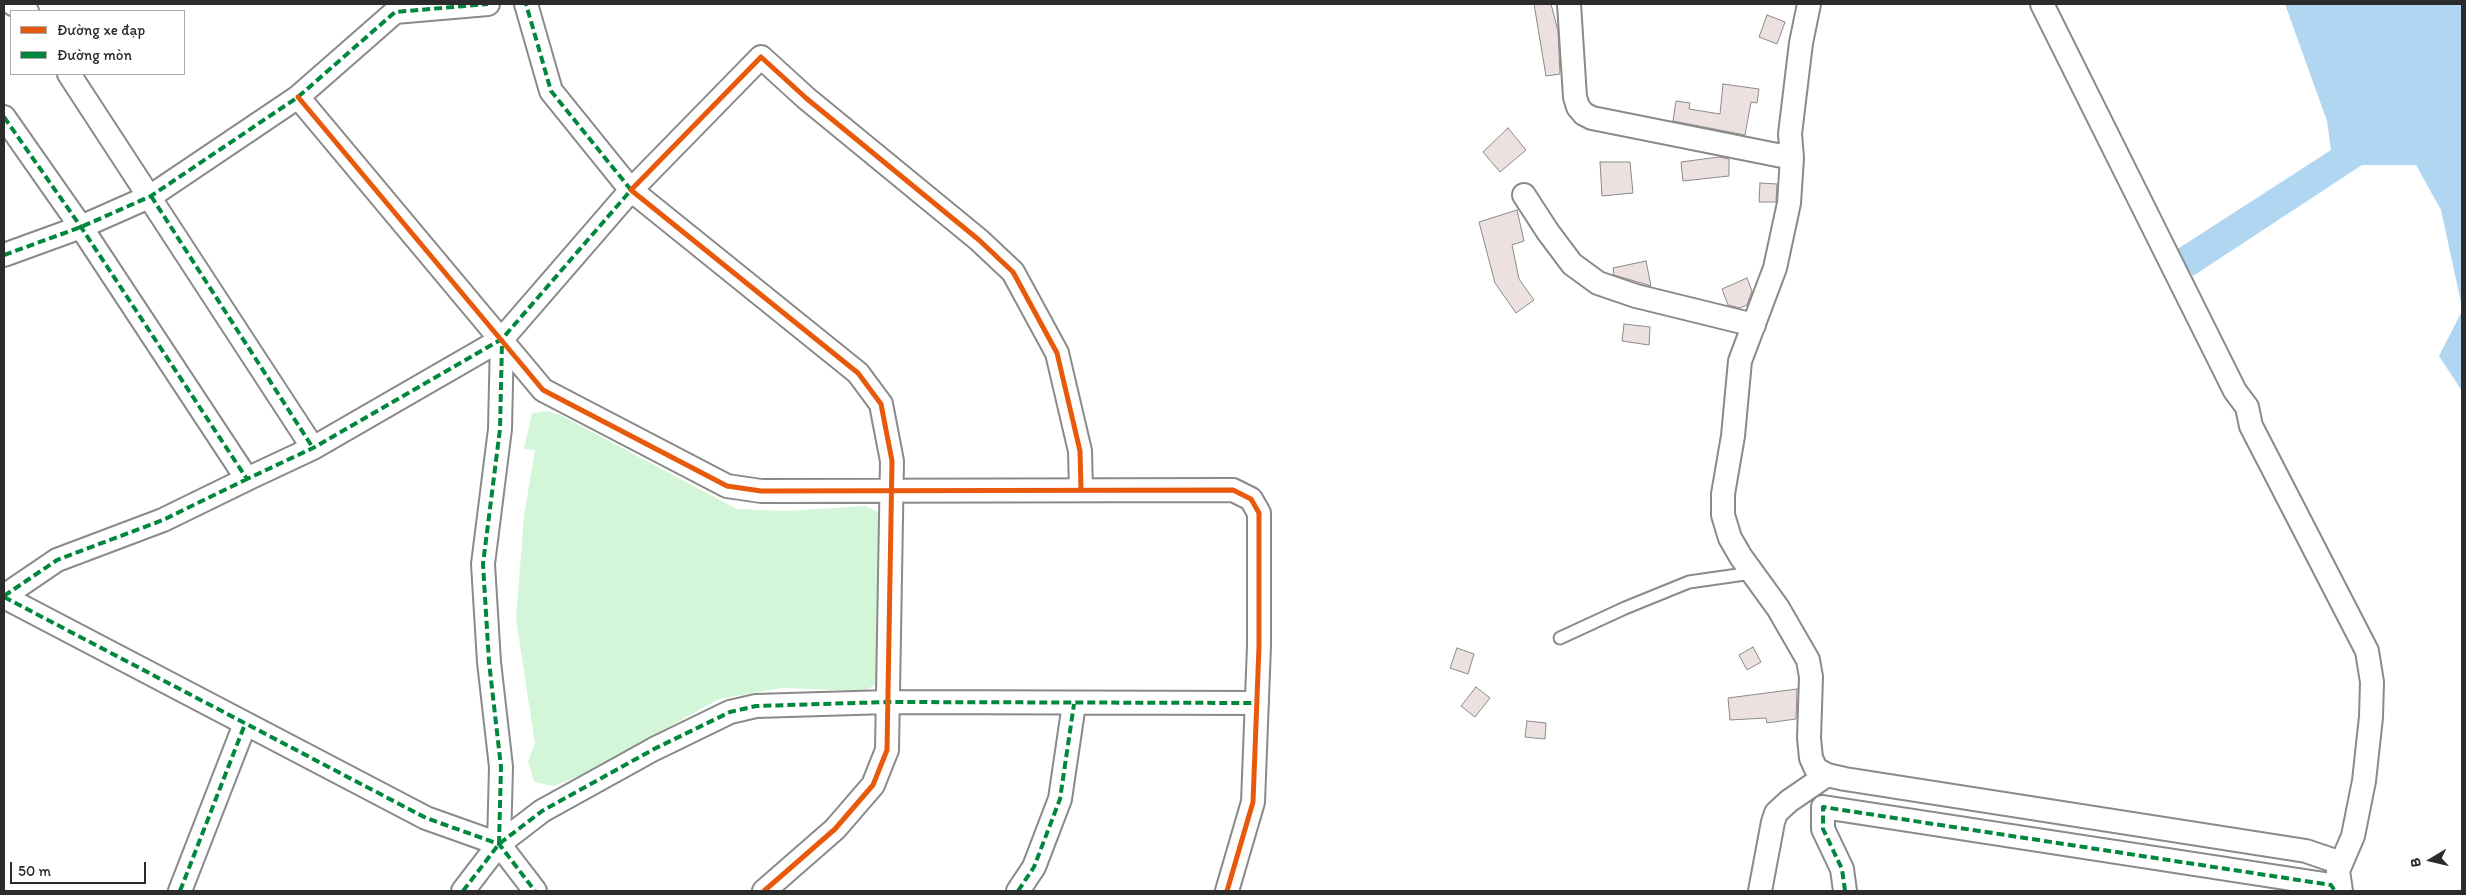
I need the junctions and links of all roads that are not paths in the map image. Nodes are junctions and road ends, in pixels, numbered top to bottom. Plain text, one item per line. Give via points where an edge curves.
1 (13, 4) edge
2 (488, 4) edge
3 (526, 4) edge
4 (1569, 4) edge
5 (1809, 4) edge
6 (2042, 4) edge
7 (25, 10) edge
8 (70, 75) edge
9 (298, 97) junction
10 (4, 117) edge
11 (1792, 158) junction
12 (631, 190) junction
13 (1524, 195) dead end
14 (151, 196) junction
15 (81, 227) junction
16 (4, 255) edge
17 (1754, 325) junction
18 (502, 339) junction
19 (313, 448) junction
20 (247, 479) junction
21 (893, 490) junction
22 (1081, 490) junction
23 (1752, 573) junction
24 (4, 597) edge
25 (1560, 638) dead end
26 (888, 702) junction
27 (1257, 703) junction
28 (1074, 704) junction
29 (244, 724) junction
30 (1827, 775) junction
31 (499, 844) junction
32 (2341, 863) junction
33 (180, 891) edge
34 (463, 891) edge
35 (535, 891) edge
36 (764, 891) edge
37 (1018, 891) edge
38 (1227, 891) edge
39 (1760, 891) edge
40 (1846, 891) edge
41 (2335, 891) edge
42 (2341, 891) edge

1 - 7 street
2 - 9 street via 395,12
3 - 12 street via 551,91
4 - 11 street via 1575,97 1584,114
5 - 11 street via 1794,97 1790,134
6 - 32 street via 2235,391 2246,407 2251,426 2367,651 2372,682 2364,780 2353,836
8 - 14 street via 116,150
9 - 14 street
9 - 18 street
10 - 15 street
11 - 17 street via 1789,203 1774,268
12 - 18 street
12 - 21 street via 858,373 881,404 892,461
12 - 22 street via 761,57 1013,272 1057,353 1080,451
13 - 17 street via 1572,264 1598,283 1636,296
14 - 15 street
14 - 19 street
15 - 16 street
15 - 20 street
17 - 23 street via 1740,361 1733,436 1723,494 1730,538
18 - 19 street
18 - 21 street via 543,390 727,486 761,490
18 - 31 street via 500,429 482,564 488,662 500,767
19 - 20 street
20 - 24 street via 163,520 57,560
21 - 22 street
21 - 26 street
22 - 27 street via 1233,490 1251,499 1259,513
23 - 25 lane via 1689,582
23 - 30 street via 1778,608 1808,660 1812,758 1816,769
24 - 29 street
26 - 28 street
26 - 31 street via 756,706 730,712 654,749 542,811
26 - 36 street via 886,750 873,785 835,829
27 - 28 street
27 - 38 street via 1253,802
28 - 37 street via 1060,799 1034,867
29 - 31 street via 426,818
29 - 33 street
30 - 32 street via 2306,851
30 - 39 street via 1776,813
31 - 34 street
31 - 35 street
32 - 42 street via 2338,871
40 - 41 street via 1842,868 1823,829 1822,807 2331,885

